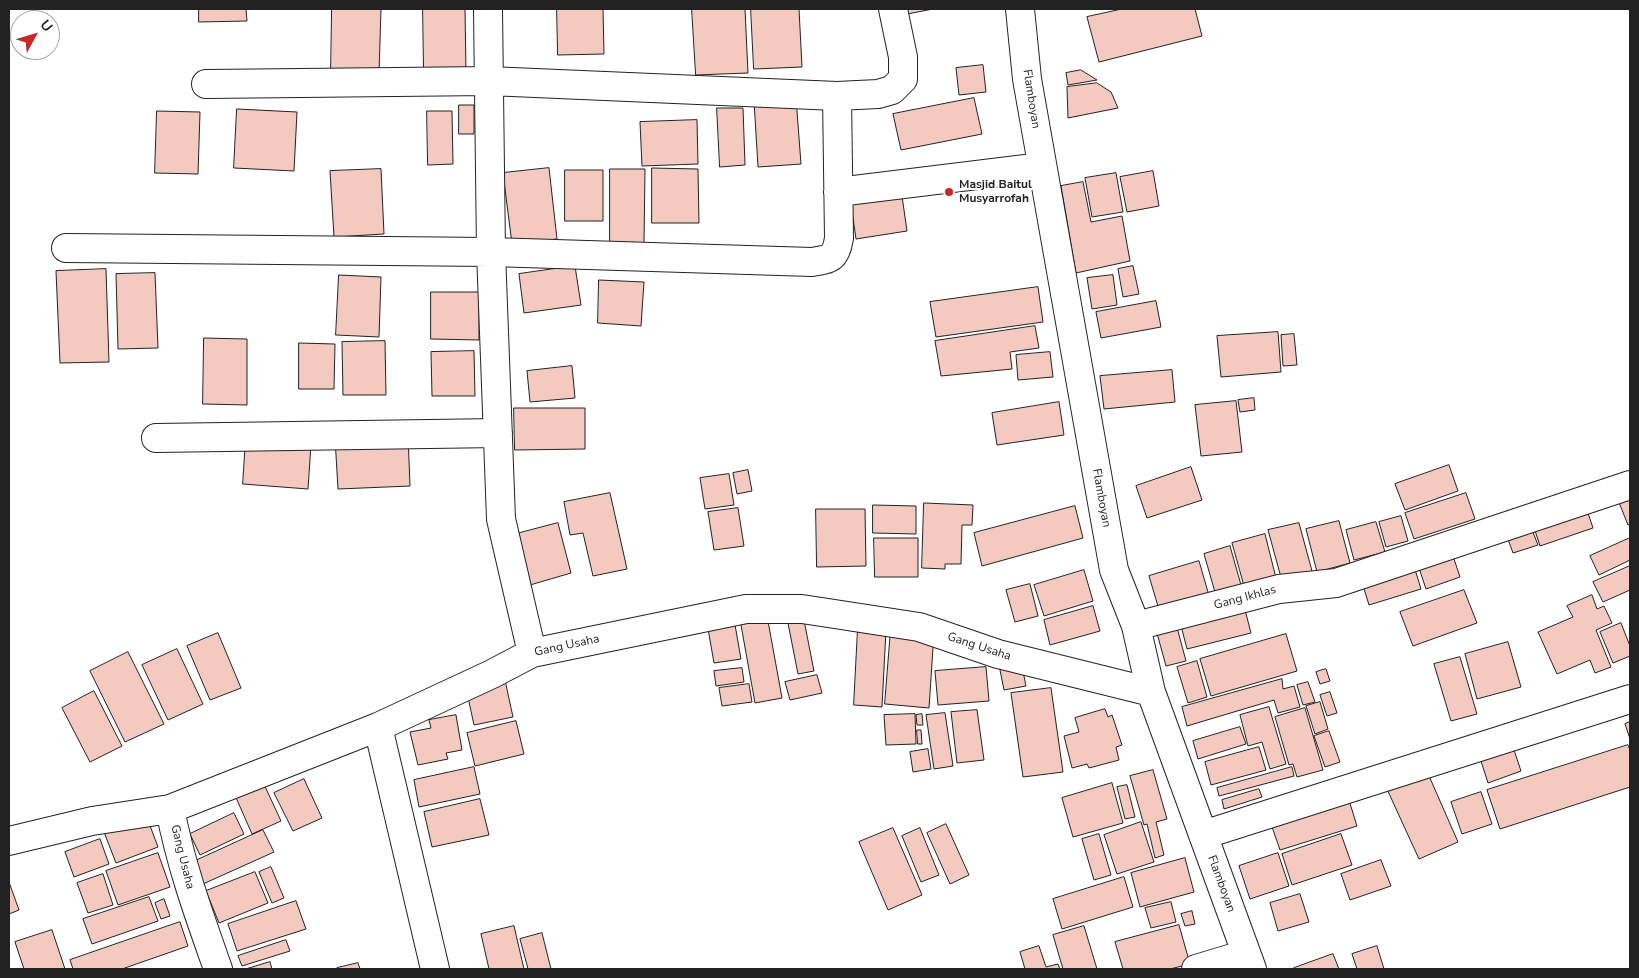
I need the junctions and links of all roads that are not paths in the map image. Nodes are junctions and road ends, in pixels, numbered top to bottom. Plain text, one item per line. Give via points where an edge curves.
1 (488, 9) edge
2 (893, 9) edge
3 (1020, 9) edge
4 (489, 81) junction
5 (206, 84) dead end
6 (838, 96) junction
7 (1042, 167) junction
8 (838, 192) junction
9 (66, 248) dead end
10 (491, 252) junction
11 (498, 433) junction
12 (156, 438) dead end
13 (1630, 486) edge
14 (1136, 626) junction
15 (532, 653) junction
16 (1151, 692) junction
17 (1630, 699) edge
18 (378, 727) junction
19 (170, 809) junction
20 (1203, 835) junction
21 (9, 841) edge
22 (1249, 961) edge
23 (218, 969) edge
24 (435, 969) edge
25 (1196, 969) edge

1 - 4 street
2 - 6 street via 903,57 903,78 892,90 878,94
3 - 7 street, Flamboyan via 1027,79
4 - 5 street
4 - 6 street
4 - 10 street
6 - 8 street
7 - 8 street
7 - 14 street, Flamboyan via 1114,570
8 - 10 street via 839,238 837,251 829,260
9 - 10 street
10 - 11 street
11 - 12 street
11 - 15 street via 501,519
13 - 14 street, Gang Ikhlas via 1336,583 1279,589
14 - 16 street, Flamboyan
15 - 16 street, Gang Usaha via 746,609 802,609 919,627 998,654
15 - 18 street, Gang Usaha
16 - 20 street, Flamboyan
17 - 20 street
18 - 19 street, Gang Usaha
18 - 24 street
19 - 21 street via 92,821
19 - 23 street, Gang Usaha via 178,849
20 - 22 street, Flamboyan
22 - 25 street

